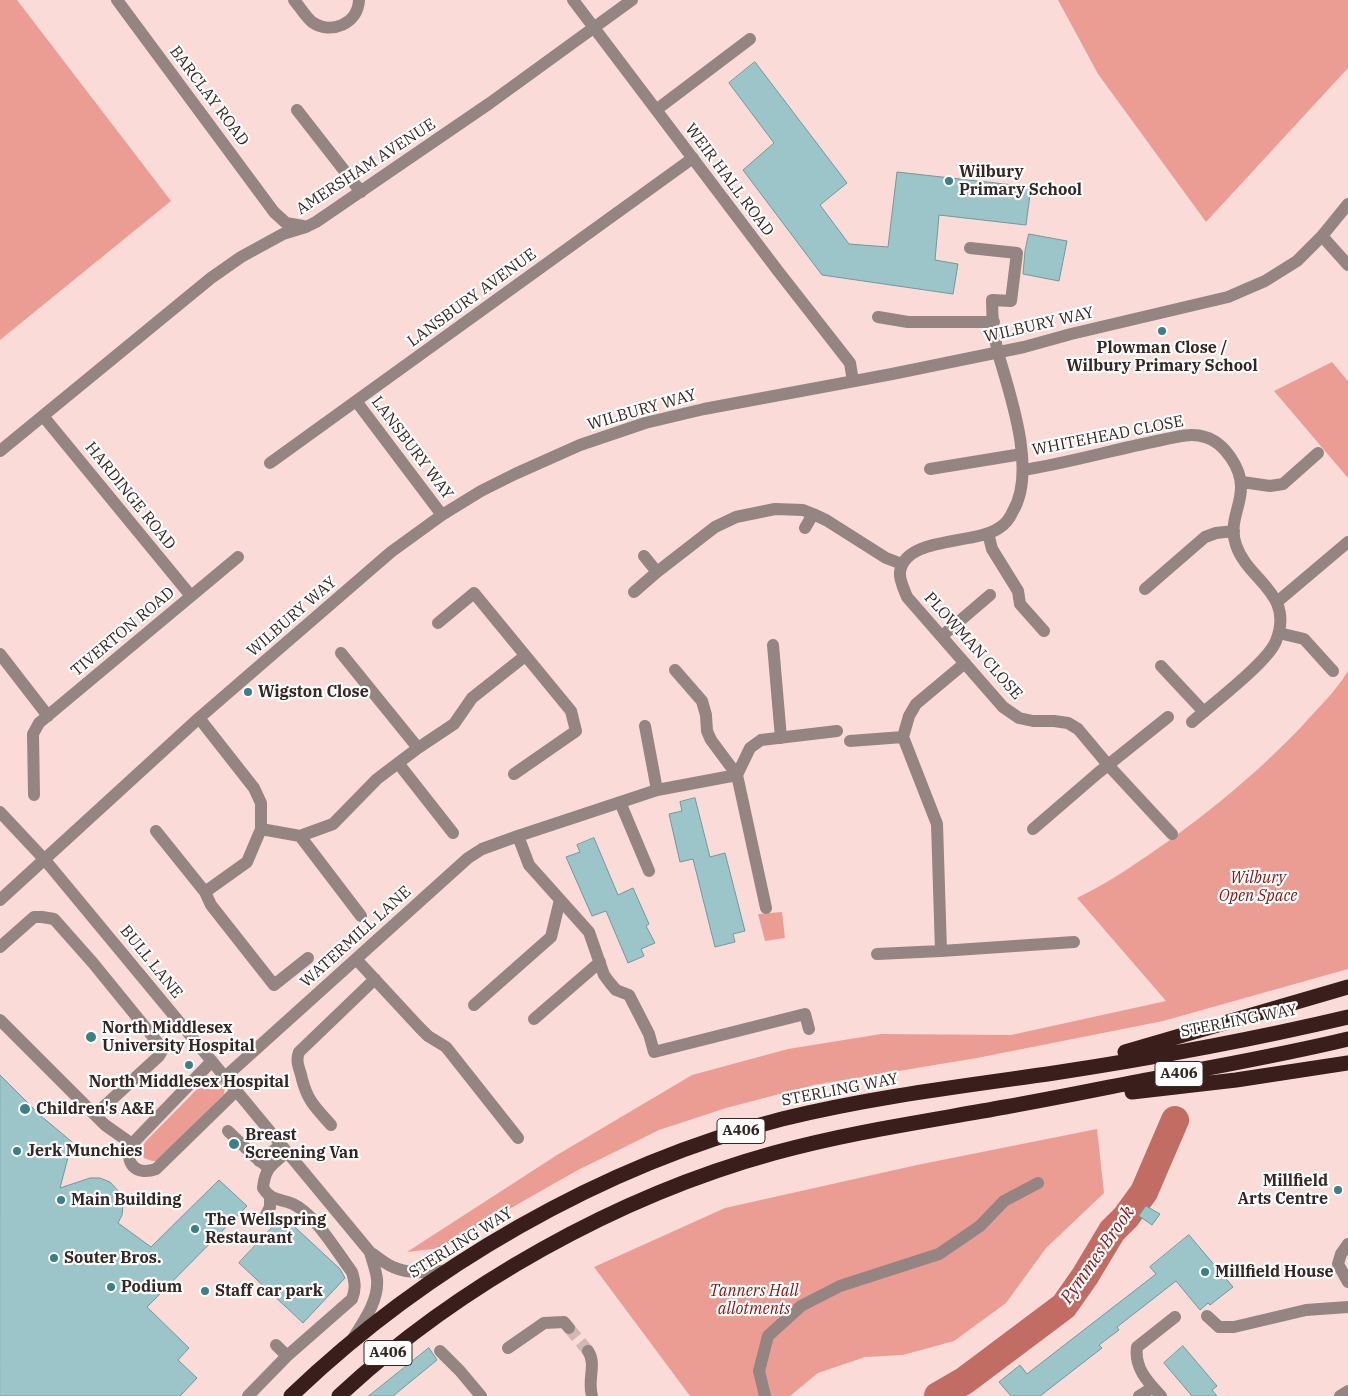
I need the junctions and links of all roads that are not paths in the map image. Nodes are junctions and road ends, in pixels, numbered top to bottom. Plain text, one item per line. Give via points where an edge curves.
1 (117, 0) edge
2 (294, 0) edge
3 (359, 0) edge
4 (574, 0) edge
5 (632, 0) edge
6 (595, 28) junction
7 (750, 38) dead end
8 (297, 110) dead end
9 (656, 110) junction
10 (693, 158) junction
11 (361, 192) junction
12 (1348, 204) edge
13 (274, 212) junction
14 (306, 227) junction
15 (1322, 236) junction
16 (260, 247) junction
17 (970, 248) dead end
18 (1348, 265) edge
19 (878, 317) dead end
20 (994, 322) junction
21 (998, 352) junction
22 (853, 381) junction
23 (356, 401) junction
24 (43, 416) junction
25 (0, 451) edge
26 (1318, 453) dead end
27 (1022, 454) junction
28 (270, 463) dead end
29 (930, 469) dead end
30 (1023, 470) junction
31 (1242, 482) junction
32 (813, 514) junction
33 (442, 515) junction
34 (805, 528) dead end
35 (1234, 531) junction
36 (988, 533) junction
37 (1348, 542) edge
38 (644, 556) dead end
39 (238, 558) dead end
40 (902, 564) junction
41 (657, 572) junction
42 (1145, 590) dead end
43 (634, 592) dead end
44 (990, 594) dead end
45 (191, 596) junction
46 (1277, 602) junction
47 (438, 623) dead end
48 (1044, 631) dead end
49 (1279, 633) junction
50 (942, 636) junction
51 (773, 645) dead end
52 (341, 653) dead end
53 (0, 654) edge
54 (525, 656) junction
55 (965, 664) junction
56 (1161, 666) dead end
57 (675, 670) dead end
58 (1334, 671) dead end
59 (28, 688) junction
60 (1204, 712) junction
61 (48, 716) junction
62 (1168, 717) dead end
63 (199, 718) junction
64 (1192, 722) dead end
65 (645, 726) dead end
66 (837, 732) dead end
67 (33, 734) junction
68 (903, 737) junction
69 (781, 738) junction
70 (850, 741) dead end
71 (418, 748) junction
72 (398, 763) junction
73 (1109, 766) junction
74 (514, 774) dead end
75 (737, 775) junction
76 (657, 790) junction
77 (34, 795) dead end
78 (620, 802) junction
79 (0, 812) edge
80 (1034, 828) dead end
81 (261, 829) junction
82 (156, 831) dead end
83 (453, 833) dead end
84 (1172, 834) dead end
85 (300, 836) junction
86 (518, 836) junction
87 (45, 860) junction
88 (649, 870) dead end
89 (205, 892) junction
90 (0, 900) edge
91 (560, 900) junction
92 (766, 908) dead end
93 (361, 916) dead end
94 (2, 942) edge
95 (1074, 942) dead end
96 (942, 952) junction
97 (877, 954) dead end
98 (308, 958) dead end
99 (356, 958) junction
100 (600, 962) junction
101 (375, 979) junction
102 (1348, 987) edge
103 (474, 1005) dead end
104 (1348, 1017) edge
105 (534, 1019) dead end
106 (0, 1020) edge
107 (809, 1029) dead end
108 (1348, 1039) edge
109 (212, 1061) junction
110 (1348, 1064) edge
111 (1059, 1072) junction
112 (225, 1077) junction
113 (236, 1091) junction
114 (1009, 1106) junction
115 (91, 1110) junction
116 (331, 1125) dead end
117 (228, 1130) dead end
118 (518, 1138) dead end
119 (132, 1144) junction
120 (284, 1149) junction
121 (264, 1164) junction
122 (1038, 1183) dead end
123 (270, 1198) junction
124 (265, 1217) dead end
125 (1348, 1244) edge
126 (370, 1252) junction
127 (449, 1270) junction
128 (1348, 1282) edge
129 (1348, 1307) edge
130 (1207, 1316) dead end
131 (1174, 1317) dead end
132 (569, 1328) tunnel mouth
133 (350, 1342) junction
134 (276, 1345) dead end
135 (508, 1348) dead end
136 (440, 1351) dead end
137 (588, 1351) tunnel mouth
138 (287, 1356) junction
139 (1348, 1391) edge
140 (1157, 1392) edge
141 (248, 1396) edge
142 (290, 1396) edge
143 (339, 1396) edge
144 (482, 1396) edge
145 (592, 1396) edge
146 (764, 1396) edge
147 (1139, 1396) edge
148 (1340, 1396) edge

1 - 13 street, BARCLAY ROAD
2 - 3 street via 310,20 326,28 352,19
4 - 6 street, WEIR HALL ROAD
5 - 6 street, AMERSHAM AVENUE
6 - 9 street, WEIR HALL ROAD
6 - 11 street, AMERSHAM AVENUE
7 - 9 street
8 - 11 street
9 - 10 street, WEIR HALL ROAD
10 - 22 street, WEIR HALL ROAD via 850,363
10 - 23 street, LANSBURY AVENUE
11 - 14 street, AMERSHAM AVENUE
12 - 15 street, WILBURY WAY
13 - 14 street, BARCLAY ROAD via 286,223
13 - 16 street via 277,227
14 - 16 street, AMERSHAM AVENUE
15 - 18 street
15 - 21 street, WILBURY WAY via 1280,273 1248,290
16 - 24 street, AMERSHAM AVENUE via 241,256 211,278
17 - 20 street via 1017,253 1012,301 992,300
19 - 20 street via 908,322
20 - 21 street
21 - 22 street, WILBURY WAY
21 - 27 street via 1014,406
22 - 33 street, WILBURY WAY via 645,423 580,445 515,474
23 - 28 street, LANSBURY AVENUE
23 - 33 street, LANSBURY WAY
24 - 25 street, AMERSHAM AVENUE
24 - 45 street, HARDINGE ROAD
26 - 31 street via 1283,484 1270,486
27 - 29 street
27 - 30 street
30 - 31 street, WHITEHEAD CLOSE via 1189,435 1205,437 1222,447 1236,465
30 - 36 street via 1015,508 1005,524
31 - 35 street
32 - 34 street
32 - 40 street via 886,558
32 - 41 street via 782,508 736,517 703,535
33 - 63 street, WILBURY WAY via 391,552
35 - 42 street via 1205,537
35 - 46 street via 1241,555
36 - 40 street via 917,550
36 - 48 street via 992,549 1018,591 1020,604
37 - 46 street
38 - 41 street
39 - 45 street, TIVERTON ROAD
40 - 50 street, PLOWMAN CLOSE via 900,579 907,597
41 - 43 street
44 - 50 street
45 - 61 street, TIVERTON ROAD
46 - 49 street
47 - 54 street via 474,593
49 - 58 street via 1304,639
49 - 60 street via 1272,650
50 - 55 street, PLOWMAN CLOSE
51 - 69 street
52 - 71 street
53 - 59 street
54 - 71 street via 472,698 454,724
54 - 74 street via 572,711 576,731
55 - 68 street via 916,704
55 - 73 street, PLOWMAN CLOSE via 1012,714 1034,721 1068,723 1085,736
56 - 60 street
57 - 75 street via 702,701 711,740
59 - 61 street
59 - 67 street via 34,712
60 - 64 street
61 - 67 street, TIVERTON ROAD
62 - 73 street
63 - 81 street via 254,788 261,803
63 - 87 street, WILBURY WAY
65 - 76 street
66 - 69 street
67 - 77 street
68 - 70 street
68 - 96 street via 937,824
69 - 75 street via 761,740 750,748
71 - 72 street
72 - 83 street
72 - 85 street via 377,779 333,824
73 - 80 street
73 - 84 street, PLOWMAN CLOSE
75 - 76 street, WATERMILL LANE
75 - 92 street
76 - 78 street, WATERMILL LANE
78 - 86 street, WATERMILL LANE
78 - 88 street
79 - 87 street, BULL LANE
81 - 85 street
81 - 89 street via 247,862
82 - 89 street
85 - 93 street
86 - 91 street via 530,864
86 - 99 street, WATERMILL LANE via 482,849 468,858
87 - 90 street, WILBURY WAY
87 - 109 street, BULL LANE
89 - 98 street via 211,905 274,985
91 - 100 street via 589,932
91 - 103 street via 551,937
94 - 115 street via 34,917 54,920 163,1048 160,1056 98,1112
95 - 96 street
96 - 97 street
99 - 101 street
99 - 112 street, WATERMILL LANE
100 - 105 street
100 - 107 street via 604,975 616,990 629,995 649,1034 654,1052 805,1014
101 - 116 street via 297,1057 308,1098
101 - 118 street via 428,1036 446,1047
102 - 111 highway
104 - 111 highway, STERLING WAY / A406
106 - 115 street
108 - 114 highway, A406
109 - 112 street, BULL LANE
109 - 119 street
110 - 114 highway, A406
111 - 127 highway, STERLING WAY / A406 via 844,1106 716,1138 583,1192
112 - 113 street, BULL LANE
113 - 119 street via 156,1169 142,1171 134,1167 129,1159
113 - 120 street, BULL LANE
114 - 143 highway, A406 via 880,1129 775,1153 710,1173 649,1198 590,1224 472,1292 408,1337
115 - 119 street via 105,1125
117 - 121 street
120 - 121 street
120 - 126 street, BULL LANE
121 - 123 street via 263,1188
122 - 146 street via 1004,1201 980,1226 939,1254 840,1286 801,1306 768,1336 759,1371
123 - 124 street
123 - 138 street via 293,1204 309,1215 352,1272 355,1282 352,1299
125 - 128 street via 1338,1264
126 - 127 street via 394,1267 414,1272
126 - 133 street via 377,1280 376,1290 368,1314
127 - 133 highway, STERLING WAY / A406
129 - 130 street via 1306,1310 1234,1327 1219,1327
131 - 140 street via 1137,1347 1135,1358 1142,1374
132 - 135 street via 564,1322 544,1323
133 - 142 highway, STERLING WAY / A406
134 - 138 street
136 - 144 street
137 - 145 street via 592,1360 589,1385
138 - 141 street
139 - 148 street
140 - 147 street

